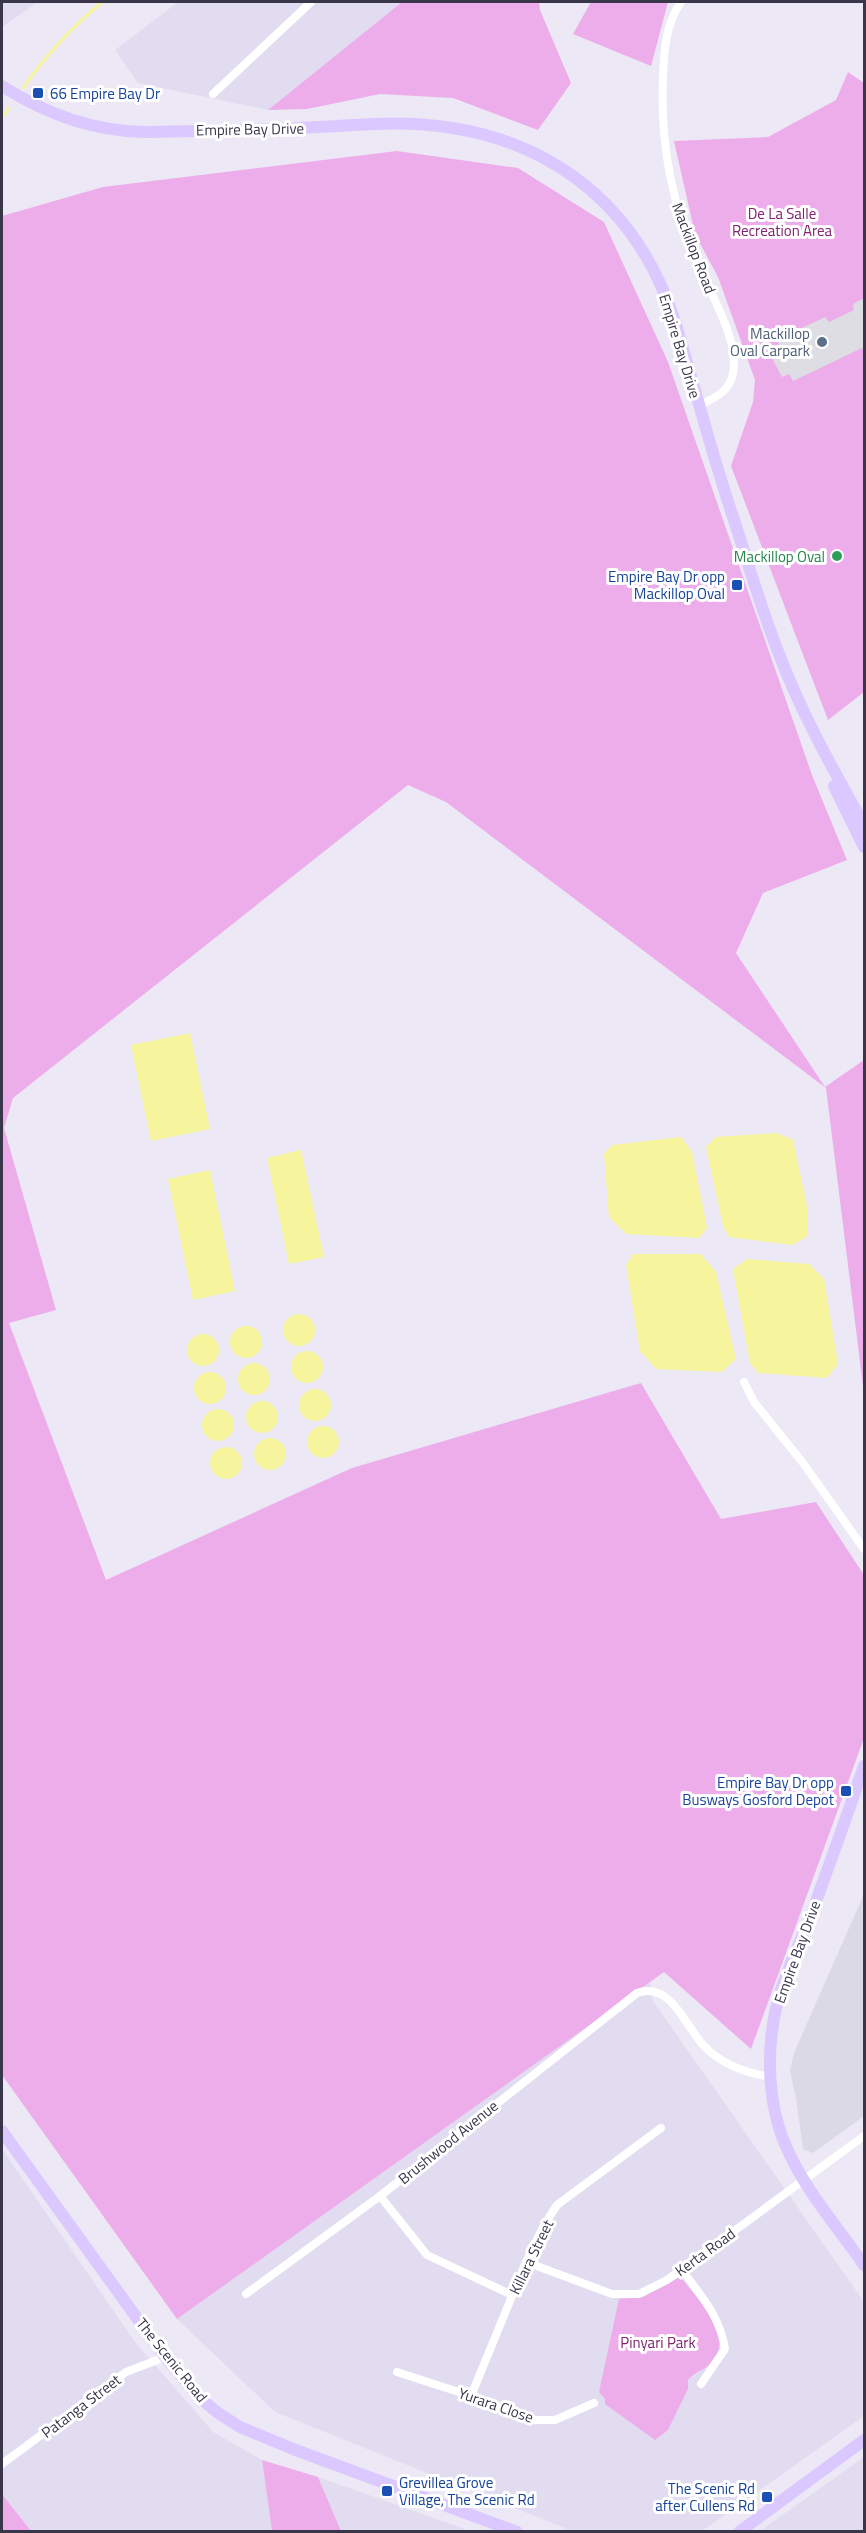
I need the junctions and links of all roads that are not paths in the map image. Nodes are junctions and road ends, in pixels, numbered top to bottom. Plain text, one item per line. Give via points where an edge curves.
1 (311, 2) edge
2 (681, 2) edge
3 (2, 86) edge
4 (213, 94) dead end
5 (699, 405) junction
6 (825, 758) junction
7 (864, 825) edge
8 (864, 847) edge
9 (744, 1382) dead end
10 (864, 1548) edge
11 (864, 1766) edge
12 (771, 2077) junction
13 (661, 2128) dead end
14 (2, 2131) edge
15 (864, 2136) edge
16 (803, 2180) junction
17 (380, 2196) junction
18 (526, 2262) junction
19 (864, 2265) edge
20 (682, 2270) junction
21 (246, 2294) dead end
22 (512, 2295) junction
23 (165, 2357) junction
24 (397, 2372) dead end
25 (701, 2384) dead end
26 (471, 2396) junction
27 (594, 2403) dead end
28 (864, 2440) edge
29 (2, 2464) edge
30 (517, 2532) edge
31 (739, 2532) edge

1 - 4 street
2 - 5 street, Mackillop Road via 669,25 664,56 665,157 684,230 728,336 735,366 725,391
3 - 5 main road, Empire Bay Drive via 57,116 125,131 262,131 428,124 489,135 530,150 596,194 637,242 668,302
5 - 6 main road, Empire Bay Drive via 778,653
6 - 7 main road, Empire Bay Drive
6 - 8 main road, Empire Bay Drive via 826,769
9 - 10 street via 754,1402
11 - 12 main road, Empire Bay Drive via 782,1987 772,2028
12 - 16 main road, Empire Bay Drive via 784,2142
12 - 17 street, Brushwood Avenue via 746,2072 724,2061 705,2046 666,1997 648,1989 618,2006
13 - 18 street, Killara Street via 557,2205
14 - 23 main road, The Scenic Road
15 - 16 street, Kerta Road
16 - 19 main road, Empire Bay Drive
16 - 20 street, Kerta Road
17 - 21 street, Brushwood Avenue
17 - 22 street via 427,2255
18 - 20 street, Kerta Road via 612,2294 639,2294
18 - 22 street, Killara Street
20 - 25 street via 722,2330 725,2349
22 - 26 street, Killara Street
23 - 29 street, Patanga Street via 126,2372
23 - 30 main road, The Scenic Road via 200,2398 240,2427
24 - 26 street, Yurara Close
26 - 27 street, Yurara Close via 530,2420 555,2420
28 - 31 main road

